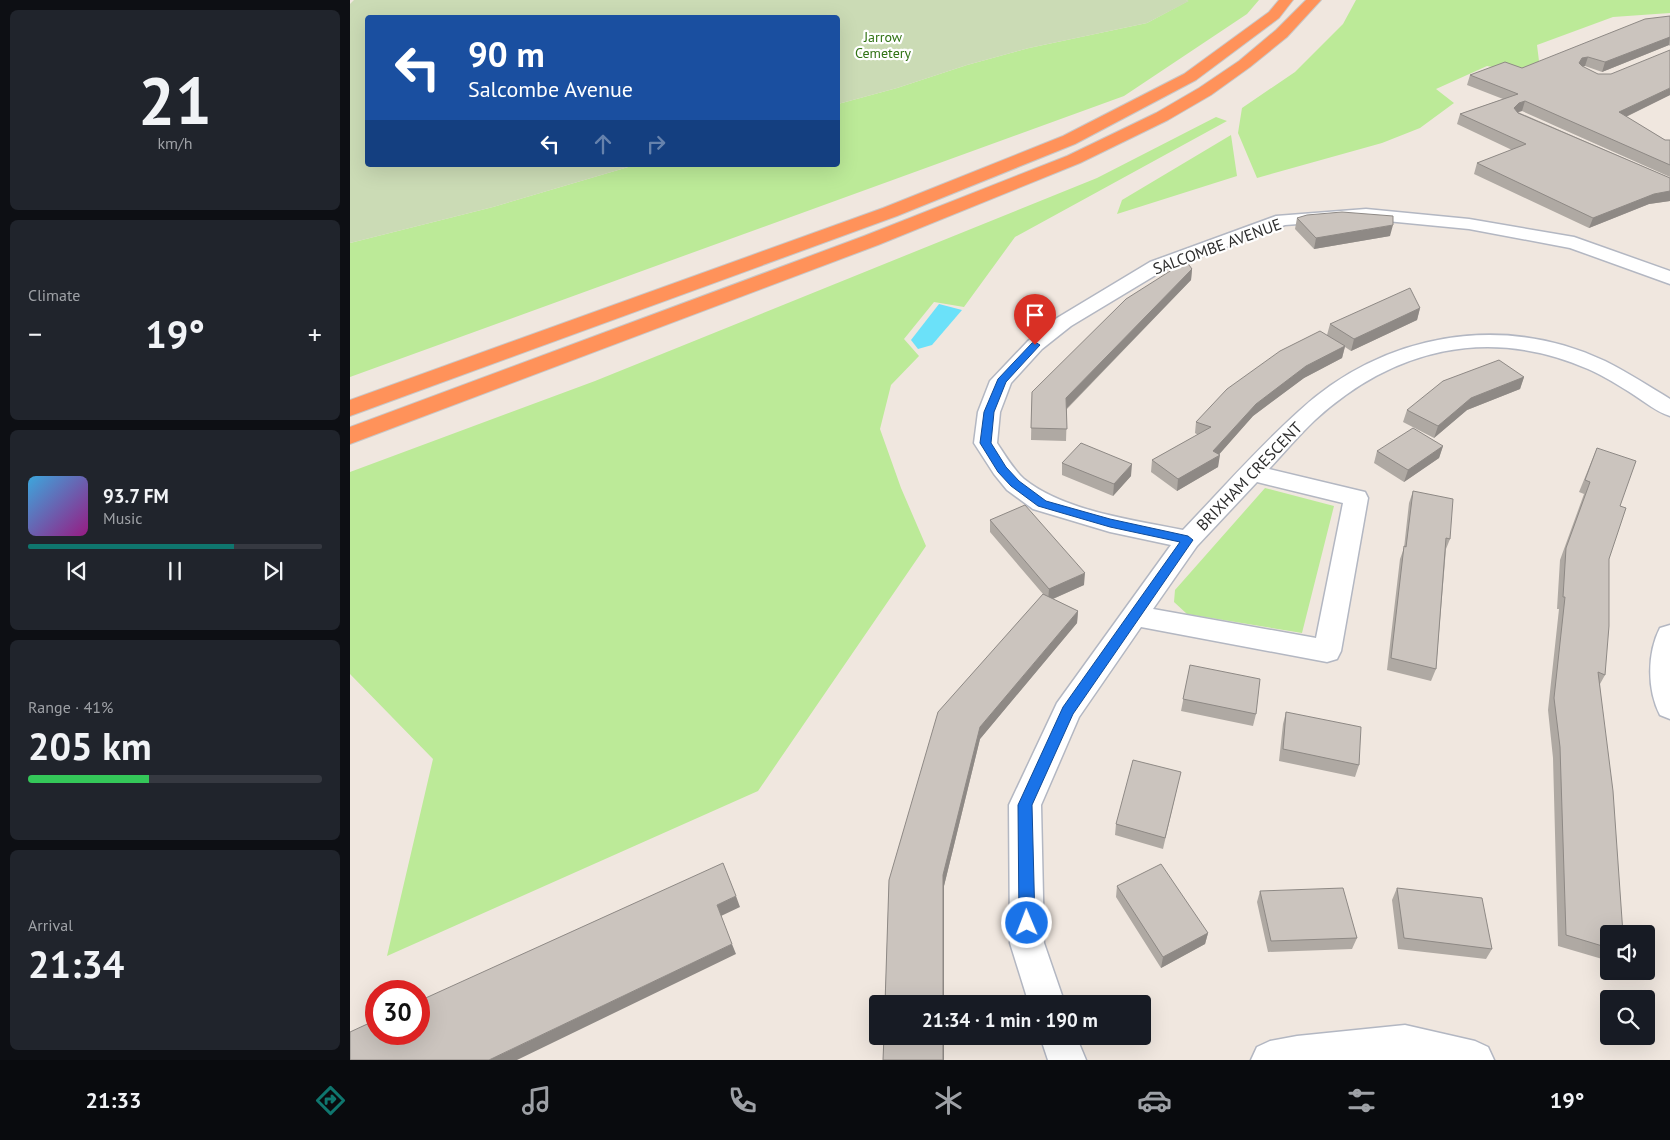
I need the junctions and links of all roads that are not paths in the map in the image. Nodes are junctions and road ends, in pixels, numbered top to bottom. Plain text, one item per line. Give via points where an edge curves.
1 (1286, 0) edge
2 (1314, 0) edge
3 (1670, 278) edge
4 (350, 408) edge
5 (1670, 409) edge
6 (350, 436) edge
7 (1252, 473) junction
8 (1188, 540) junction
9 (1134, 616) junction
10 (1670, 635) edge
11 (1670, 707) edge
12 (1044, 995) edge
13 (1061, 1045) edge
14 (1067, 1060) edge
15 (1270, 1060) edge
16 (1475, 1060) edge

1 - 4 highway via 1274,15 1190,77 1069,140 890,212
2 - 6 highway via 1270,45 1227,76 1112,142 906,228
3 - 8 street, SALCOMBE AVENUE via 1574,243 1469,224 1366,214 1282,220 1157,266 1064,322 1035,345 1002,381 989,412 985,443 1015,484 1042,503 1110,523
5 - 7 street, BRIXHAM CRESCENT via 1596,365 1554,350 1504,340 1460,341 1387,362 1344,386 1306,415
7 - 8 street, BRIXHAM CRESCENT
7 - 9 street via 1356,498 1327,651
8 - 9 street, BRIXHAM CRESCENT
9 - 12 street, BRIXHAM CRESCENT via 1068,711 1025,805 1027,943
10 - 11 street via 1663,678
13 - 14 street
15 - 16 street via 1405,1043

